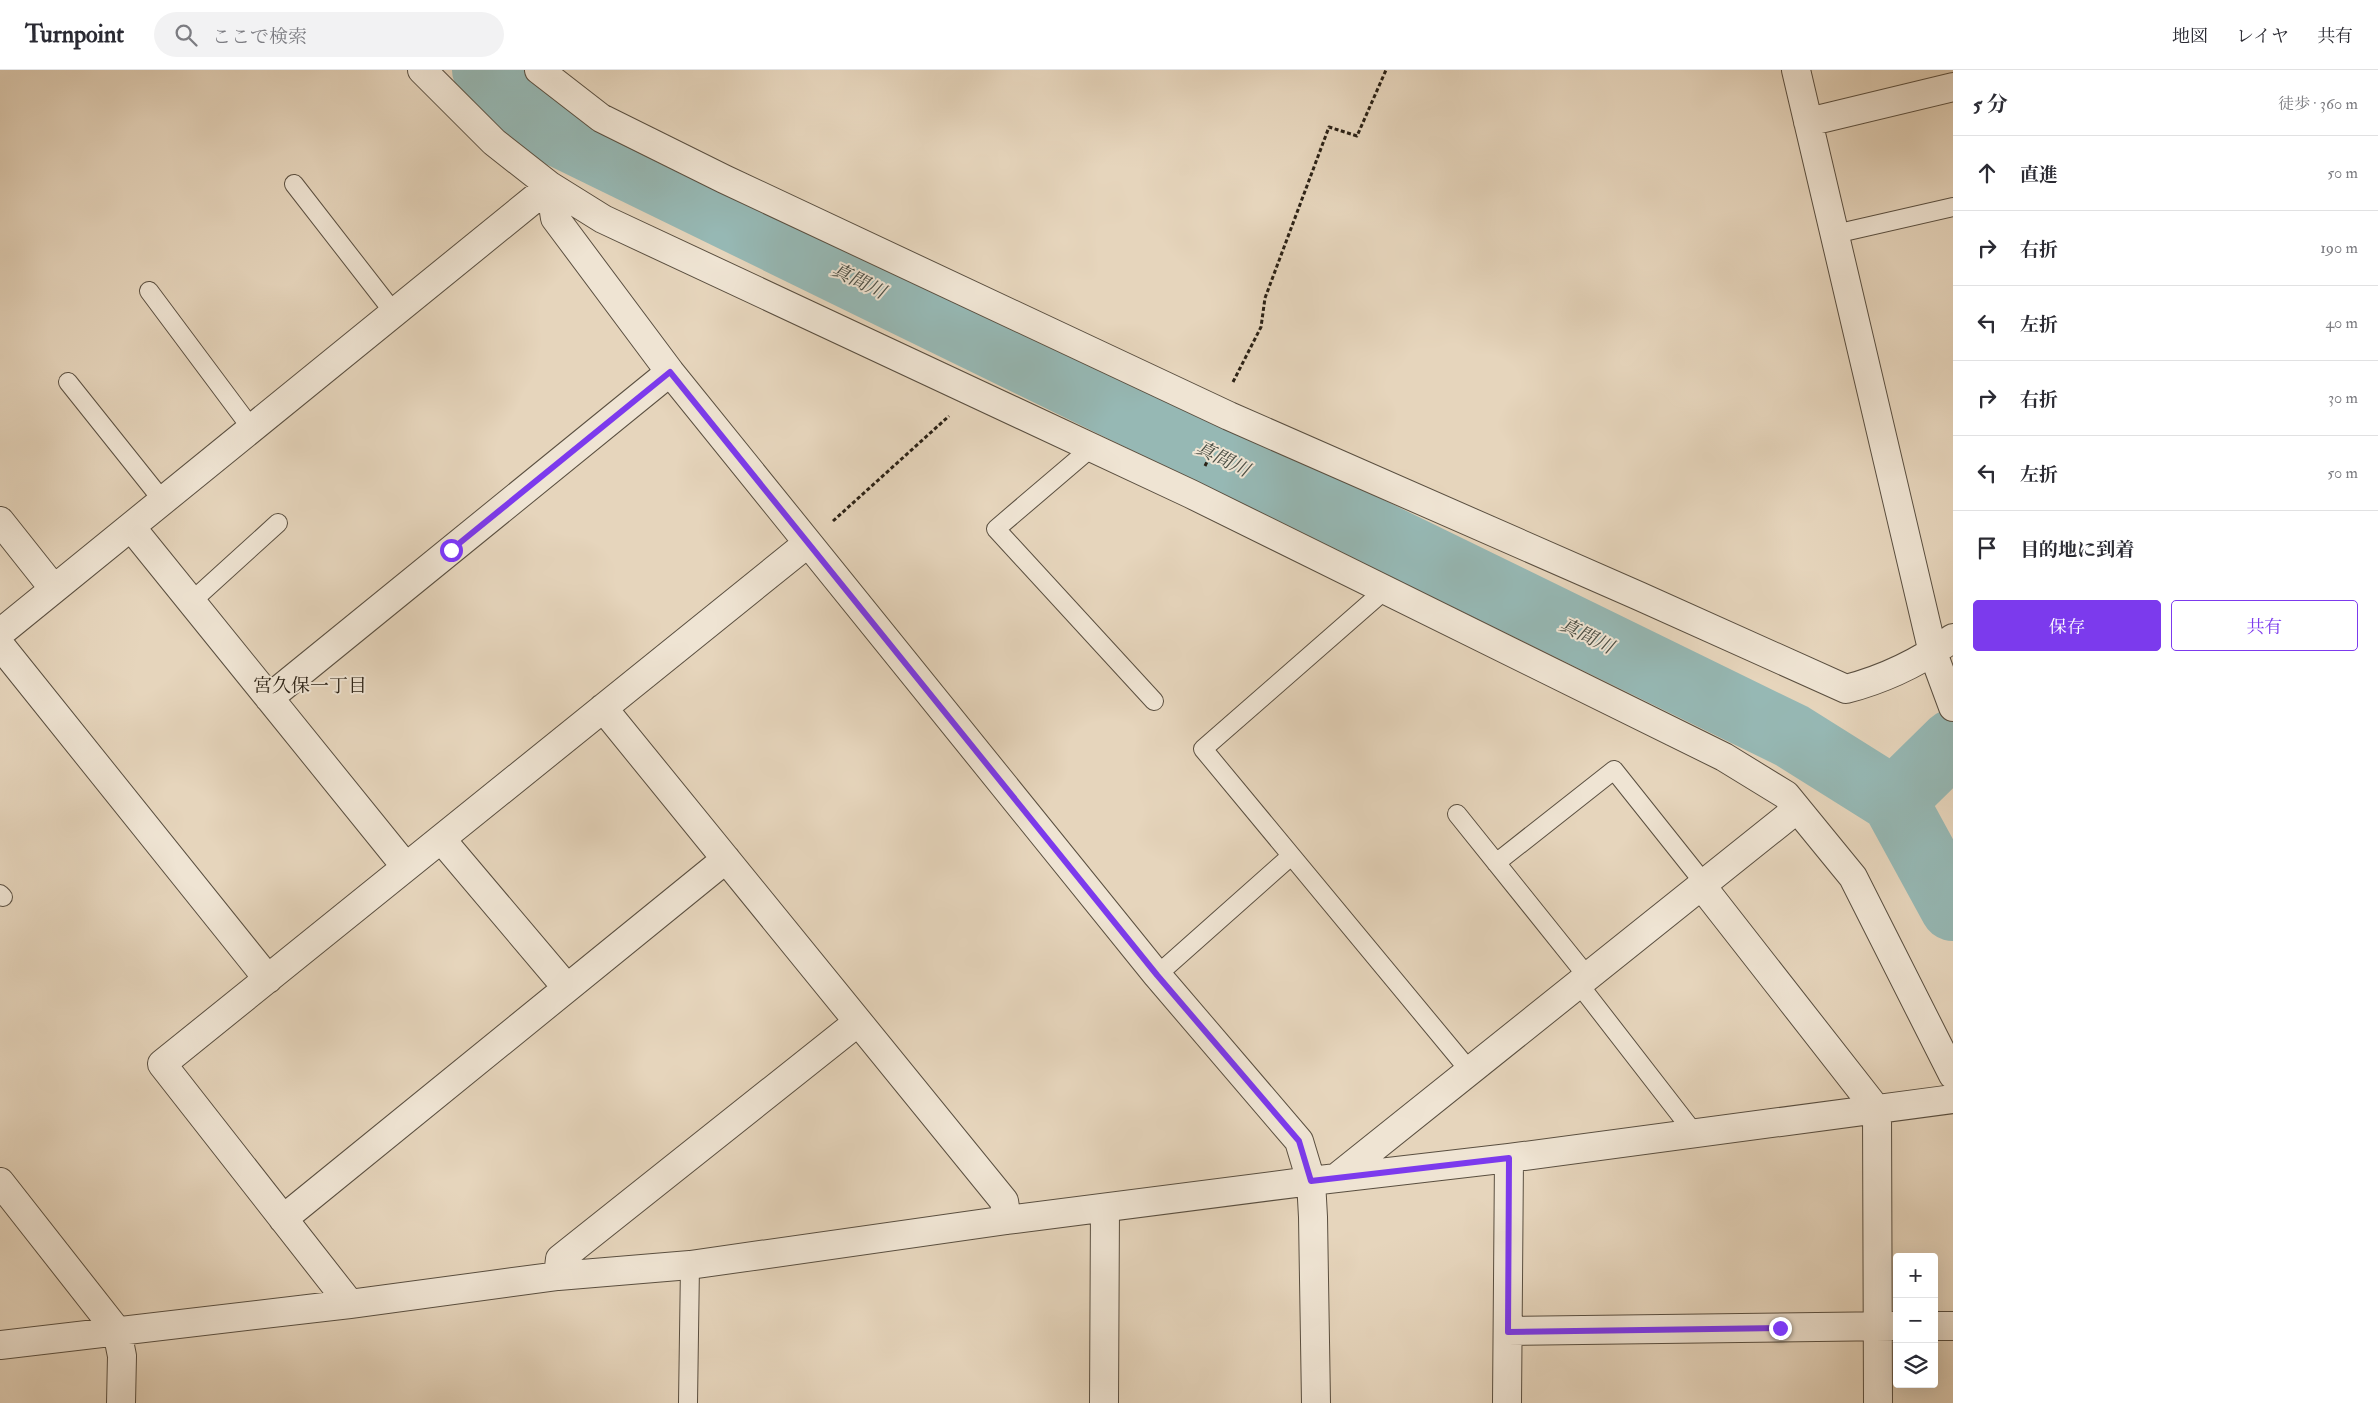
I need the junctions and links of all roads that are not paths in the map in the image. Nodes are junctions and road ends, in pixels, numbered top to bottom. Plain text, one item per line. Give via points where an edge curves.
1 (422, 70) edge
2 (539, 70) edge
3 (1796, 70) edge
4 (1953, 88) edge
5 (1808, 122) junction
6 (294, 184) dead end
7 (550, 186) junction
8 (1953, 207) edge
9 (1835, 234) junction
10 (149, 291) dead end
11 (395, 314) junction
12 (670, 372) junction
13 (68, 382) dead end
14 (252, 429) junction
15 (1091, 448) junction
16 (163, 501) junction
17 (0, 521) edge
18 (278, 523) dead end
19 (131, 527) junction
20 (808, 543) junction
21 (54, 589) junction
22 (1386, 589) junction
23 (191, 602) junction
24 (0, 633) edge
25 (0, 645) edge
26 (1943, 646) edge
27 (269, 698) junction
28 (1154, 701) dead end
29 (1953, 707) edge
30 (603, 708) junction
31 (1797, 809) junction
32 (1457, 814) dead end
33 (441, 839) junction
34 (1291, 856) junction
35 (726, 859) junction
36 (1496, 863) junction
37 (406, 867) junction
38 (1703, 884) junction
39 (1157, 975) junction
40 (268, 979) junction
41 (1583, 979) junction
42 (567, 988) junction
43 (858, 1022) junction
44 (1469, 1070) junction
45 (1953, 1075) edge
46 (1953, 1099) edge
47 (1877, 1110) junction
48 (1695, 1134) junction
49 (1509, 1158) junction
50 (1323, 1179) junction
51 (0, 1182) edge
52 (1105, 1208) junction
53 (283, 1219) junction
54 (1007, 1220) junction
55 (690, 1265) junction
56 (558, 1276) junction
57 (350, 1304) junction
58 (1938, 1326) edge
59 (1953, 1326) edge
60 (1887, 1327) edge
61 (117, 1331) junction
62 (1508, 1332) junction
63 (0, 1344) edge
64 (121, 1403) edge
65 (688, 1403) edge
66 (1104, 1403) edge
67 (1316, 1403) edge
68 (1507, 1403) edge
69 (1878, 1403) edge

1 - 7 street via 494,142
2 - 26 street via 601,118 724,179 1229,416 1846,689 1876,681
3 - 5 street
4 - 5 street
5 - 9 street
6 - 11 lane
7 - 11 street
7 - 12 street via 555,218
7 - 15 street via 603,219
8 - 9 lane
9 - 26 street
10 - 14 lane
11 - 14 street
12 - 20 street
12 - 27 street
13 - 16 lane
14 - 16 street
15 - 22 street
15 - 28 lane via 996,529
16 - 19 street
17 - 21 street
18 - 23 lane
19 - 21 street
19 - 23 street
20 - 30 street
20 - 39 street
21 - 24 street
22 - 31 street via 1724,757 1786,795
22 - 34 lane via 1203,749
23 - 27 street
25 - 40 street
26 - 29 street
27 - 37 street
30 - 33 street
30 - 35 street
31 - 38 street
31 - 45 street via 1852,877
32 - 36 lane
33 - 37 street
33 - 42 street
34 - 39 lane
34 - 44 lane
35 - 42 street
35 - 43 street
36 - 38 lane via 1614,770
36 - 41 lane
37 - 40 street
38 - 41 street
38 - 47 street
39 - 50 street via 1299,1141
40 - 53 street via 162,1064
41 - 44 street
41 - 48 lane
42 - 53 street
43 - 54 street via 1004,1201
43 - 56 street via 560,1259
44 - 50 street
46 - 47 street
47 - 48 street
47 - 60 street
48 - 49 street
49 - 50 street
49 - 62 street
50 - 52 street
50 - 67 street via 1314,1217
51 - 61 street
52 - 54 street
52 - 66 street
53 - 57 street
54 - 55 street
55 - 56 street
55 - 65 lane
56 - 57 street
57 - 61 street
58 - 59 street
60 - 62 street
60 - 69 street
61 - 63 street
61 - 64 street via 122,1356
62 - 68 street

